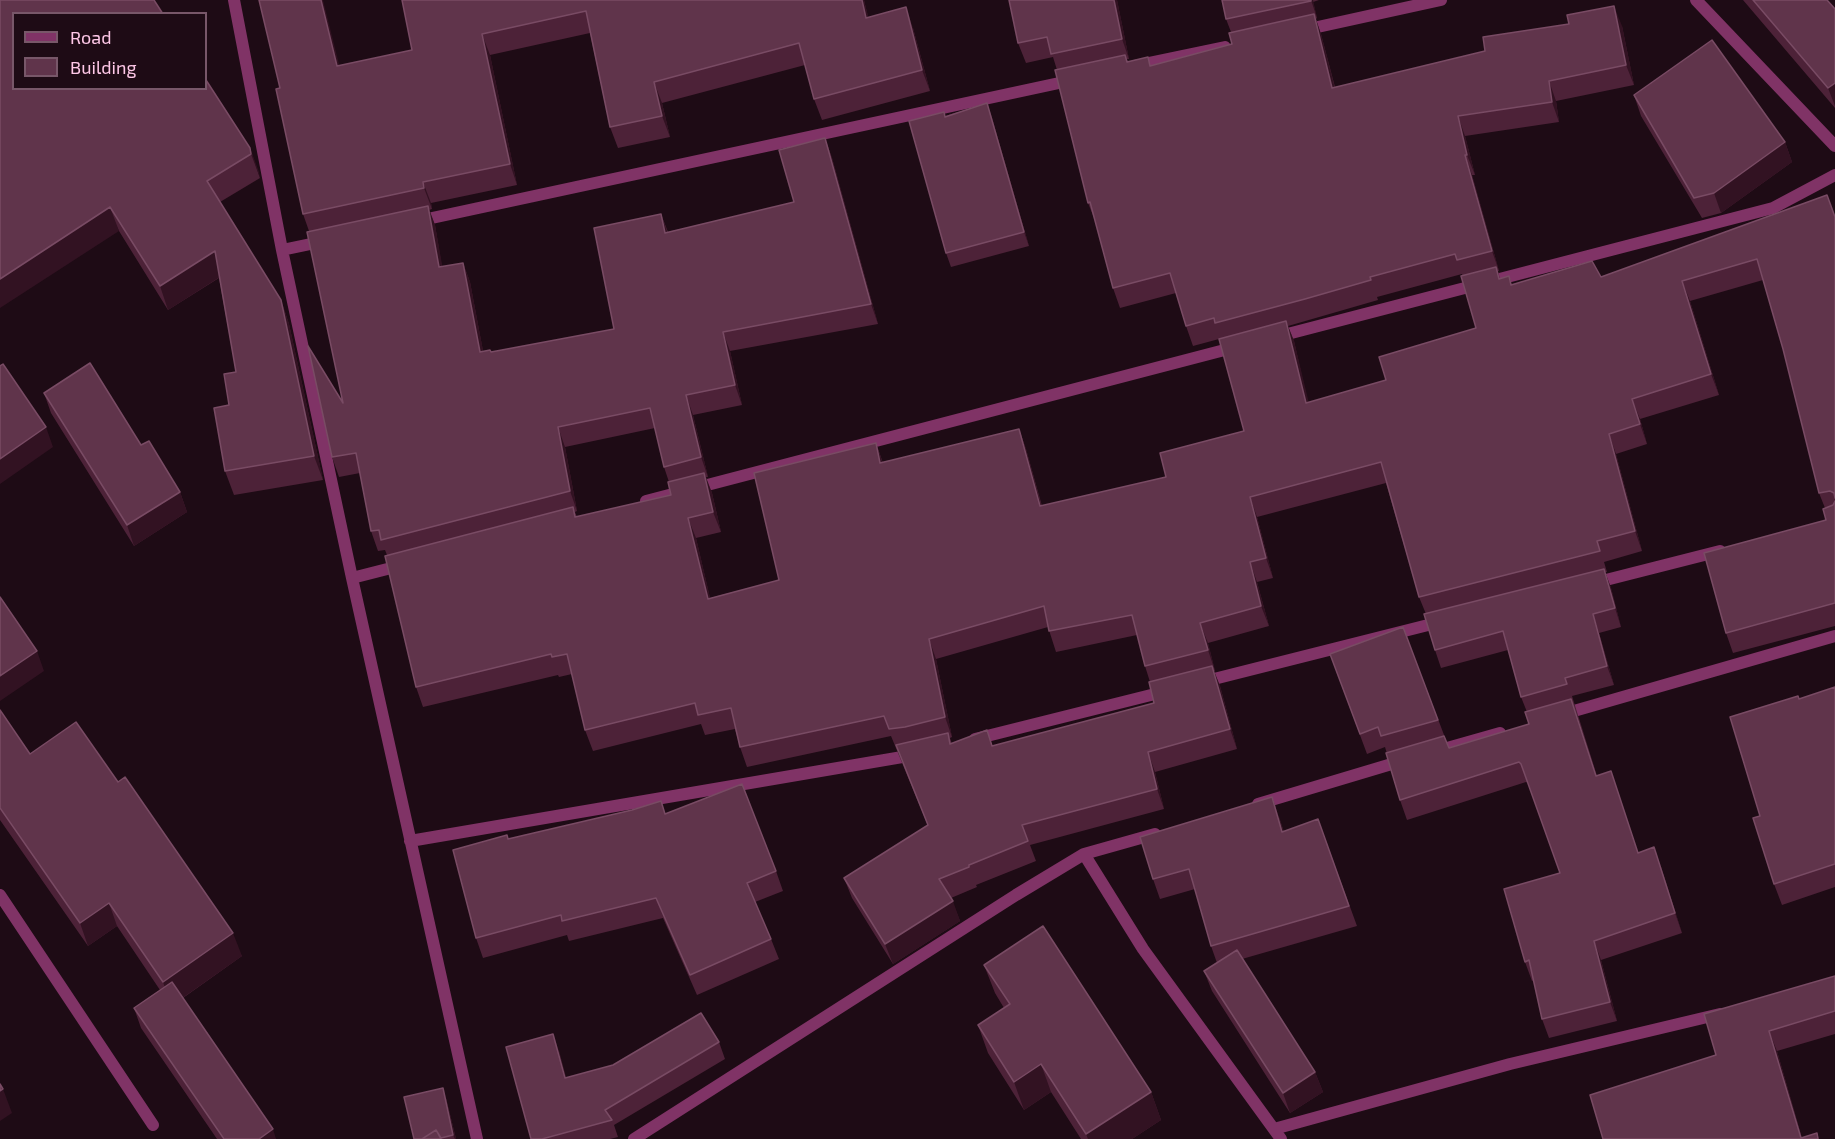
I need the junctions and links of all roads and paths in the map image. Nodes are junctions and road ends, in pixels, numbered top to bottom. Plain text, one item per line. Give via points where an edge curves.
1 (234, 0) edge
2 (1442, 0) edge
3 (1696, 0) edge
4 (1289, 33) edge
5 (1242, 43) edge
6 (1125, 68) edge
7 (1090, 76) edge
8 (1835, 146) edge
9 (1835, 175) edge
10 (411, 222) edge
11 (341, 237) edge
12 (282, 250) junction
13 (628, 506) edge
14 (1736, 547) edge
15 (409, 563) edge
16 (352, 578) junction
17 (1587, 585) edge
18 (1460, 617) edge
19 (1835, 636) edge
20 (1552, 717) edge
21 (1507, 731) edge
22 (961, 743) edge
23 (926, 752) edge
24 (1244, 808) edge
25 (1164, 831) edge
26 (410, 841) junction
27 (1084, 855) junction
28 (0, 895) edge
29 (1727, 1012) edge
30 (153, 1125) dead end
31 (1277, 1134) edge
32 (477, 1139) edge
33 (634, 1139) edge

1 - 12 street
2 - 4 street
3 - 8 street
5 - 6 street
7 - 10 street
9 - 13 street via 1773,208
11 - 12 street
12 - 16 street
14 - 17 street
15 - 16 street
16 - 26 street
18 - 22 street
19 - 20 street
21 - 24 street
23 - 26 street
25 - 27 street
26 - 32 street
27 - 31 street via 1143,949
27 - 33 street
28 - 30 street
29 - 31 street via 1510,1064

